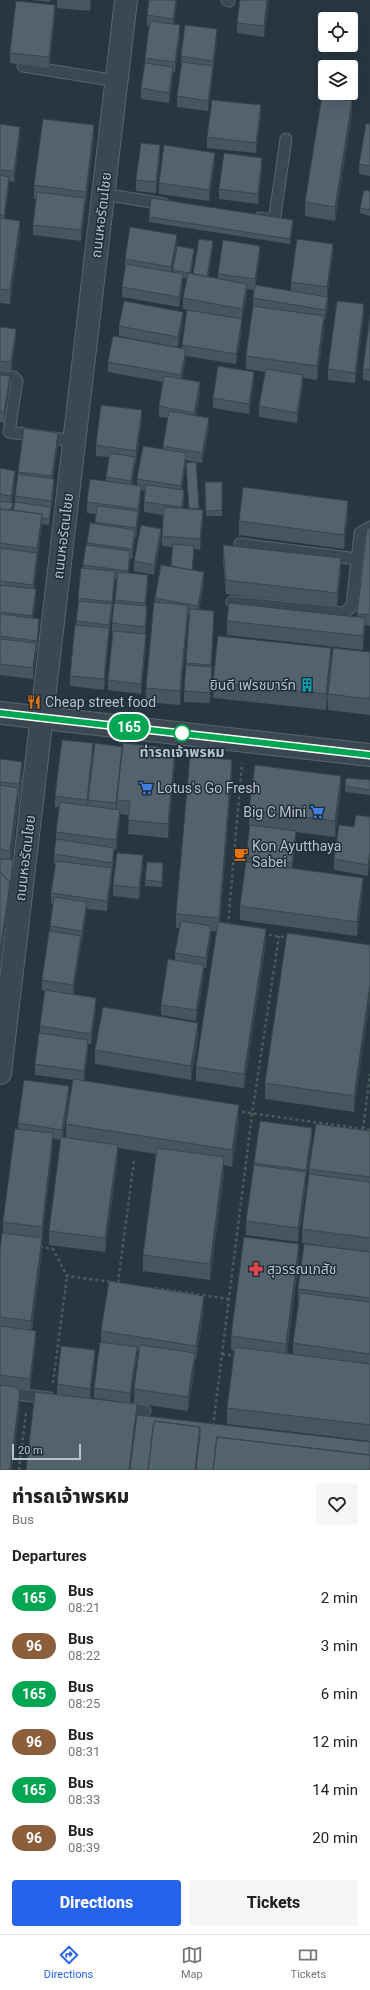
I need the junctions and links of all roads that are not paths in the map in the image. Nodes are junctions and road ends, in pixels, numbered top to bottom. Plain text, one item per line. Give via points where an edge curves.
1 (126, 0) edge
2 (23, 66) edge
3 (117, 81) junction
4 (286, 140) dead end
5 (103, 194) junction
6 (172, 205) edge
7 (247, 216) edge
8 (0, 376) edge
9 (74, 442) junction
10 (370, 527) edge
11 (240, 544) dead end
12 (357, 559) junction
13 (232, 602) edge
14 (0, 713) edge
15 (42, 718) junction
16 (370, 755) edge
17 (2, 1039) edge
18 (0, 1068) edge
19 (0, 1392) edge
20 (55, 1399) edge
21 (114, 1406) edge
22 (145, 1411) dead end

1 - 3 street, ถนนหอรัตนไชย
2 - 3 lane
3 - 5 street, ถนนหอรัตนไชย
4 - 7 lane via 275,215 270,220
5 - 6 lane
5 - 9 street, ถนนหอรัตนไชย
8 - 9 lane via 14,377 17,381 9,432
9 - 15 street, ถนนหอรัตนไชย
10 - 12 lane via 360,533
11 - 12 lane
12 - 13 lane via 352,606 344,613
14 - 15 street
15 - 16 street
15 - 17 street, ถนนหอรัตนไชย
17 - 18 street, ถนนหอรัตนไชย
19 - 20 lane
21 - 22 lane

